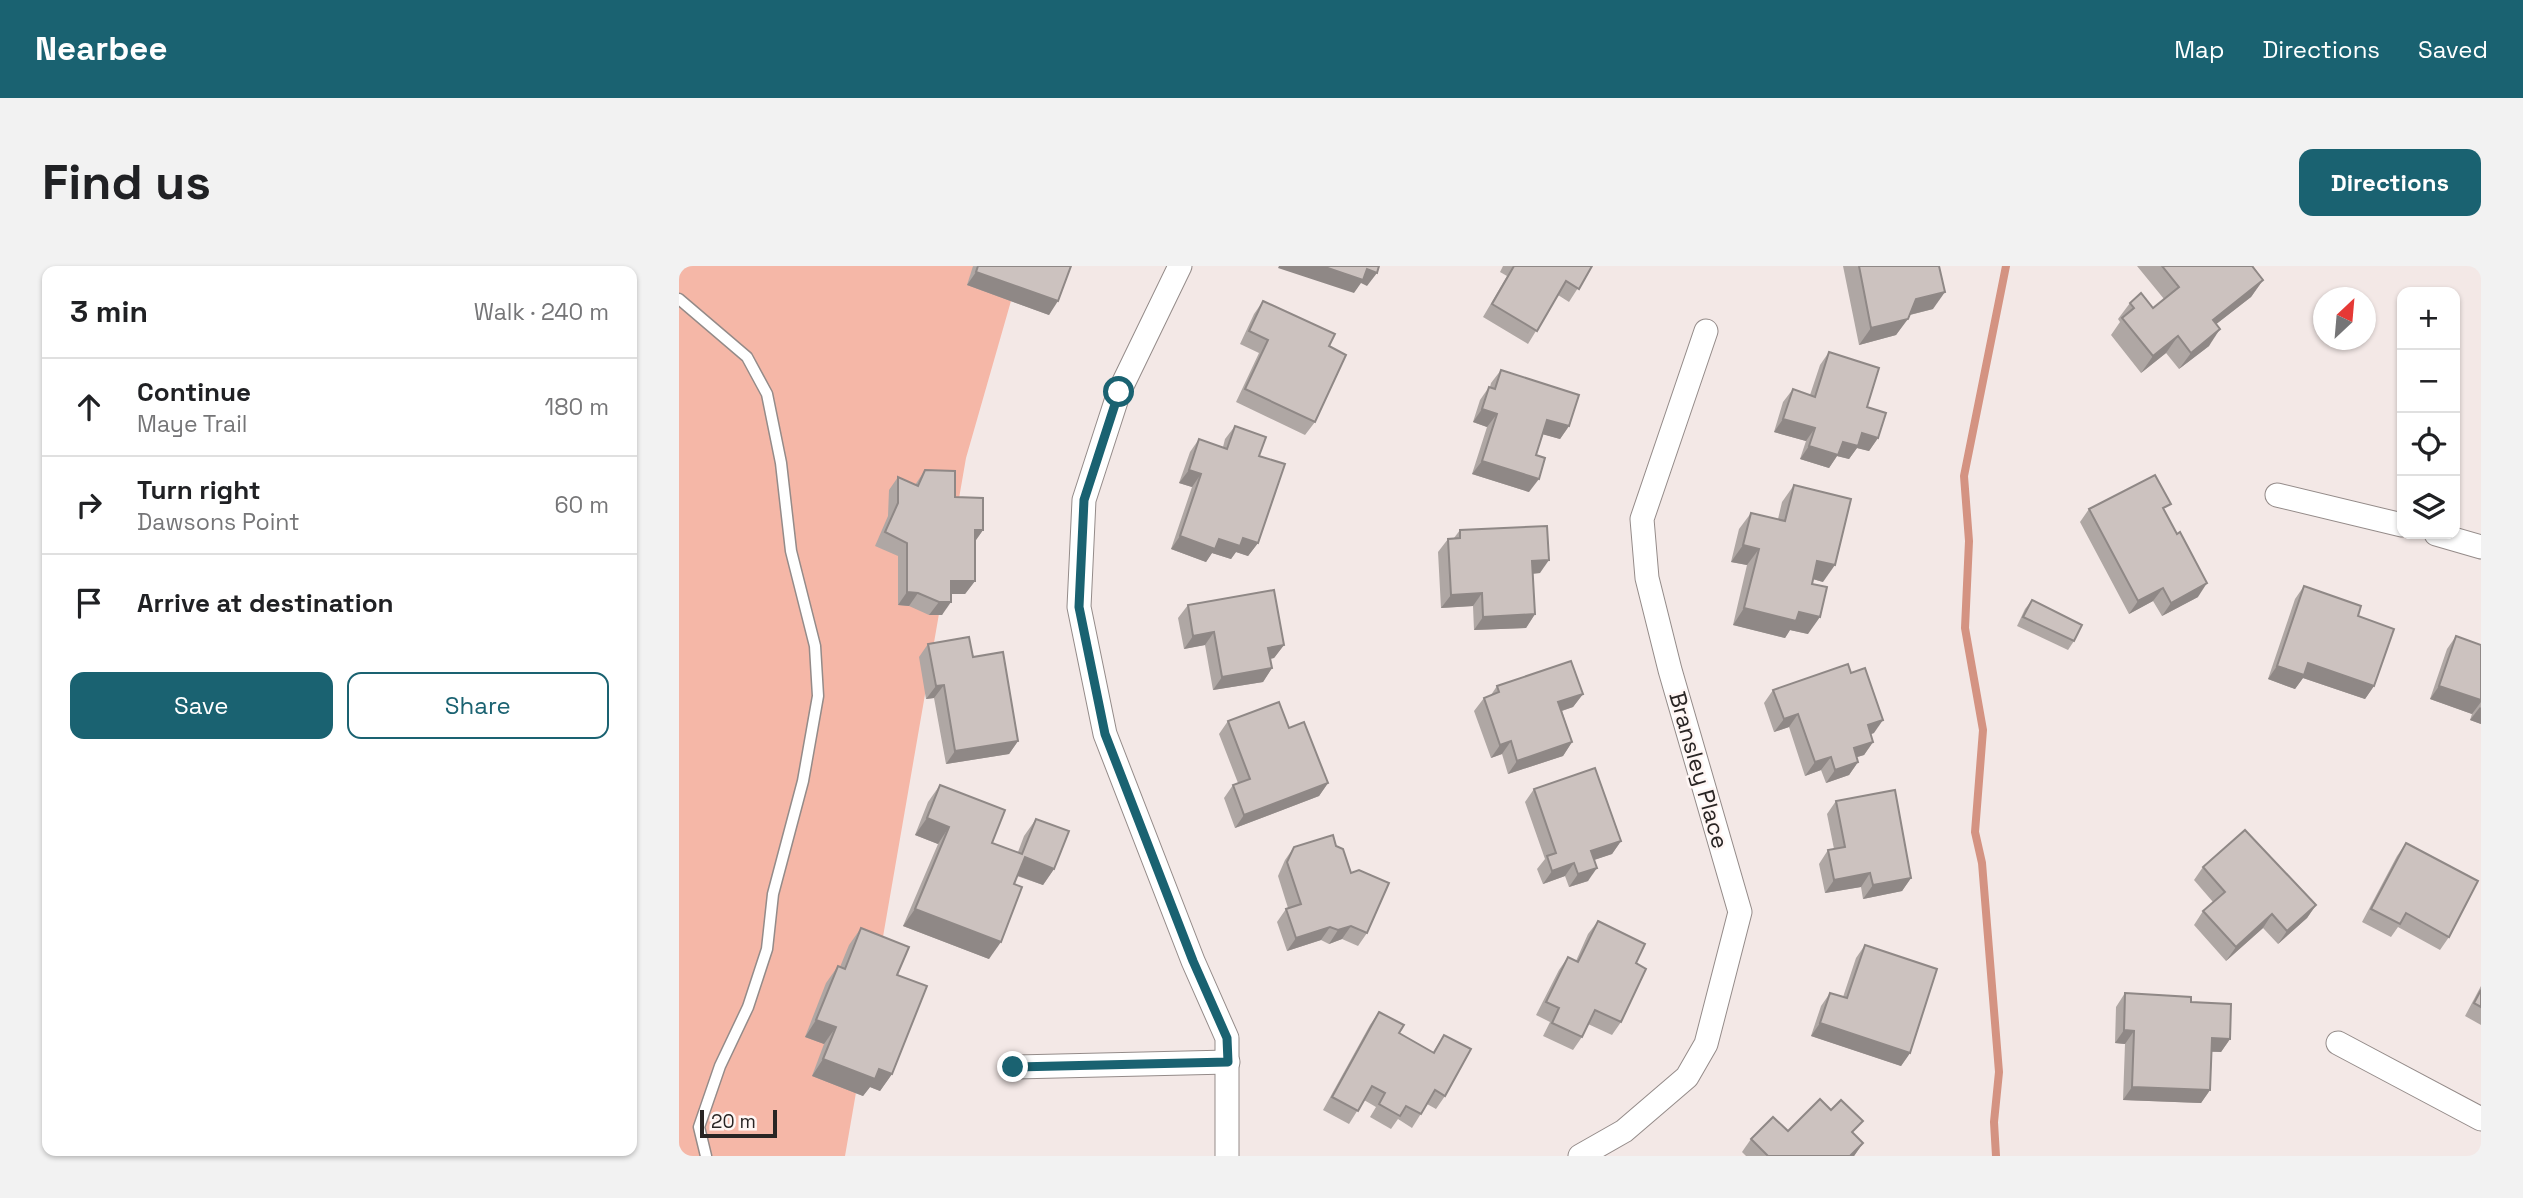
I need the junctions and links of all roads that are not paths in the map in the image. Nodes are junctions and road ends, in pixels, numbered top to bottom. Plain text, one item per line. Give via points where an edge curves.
1 (1180, 266) edge
2 (679, 299) edge
3 (1706, 331) dead end
4 (2277, 495) dead end
5 (2397, 525) edge
6 (2453, 539) edge
7 (2481, 547) edge
8 (2338, 1043) dead end
9 (1228, 1062) junction
10 (1013, 1067) dead end
11 (2481, 1119) edge
12 (706, 1156) edge
13 (1227, 1156) edge
14 (1580, 1156) edge

1 - 9 street via 1119,392 1084,500 1079,607 1105,734 1227,1038
2 - 12 lane via 747,357 767,394 791,551 815,646 818,696 803,781 773,894 767,949 699,1128
3 - 14 street, Bransley Place via 1642,519 1647,578 1740,912 1706,1044 1687,1077 1624,1131
4 - 5 street
6 - 7 street
8 - 11 street
9 - 10 street
9 - 13 street

